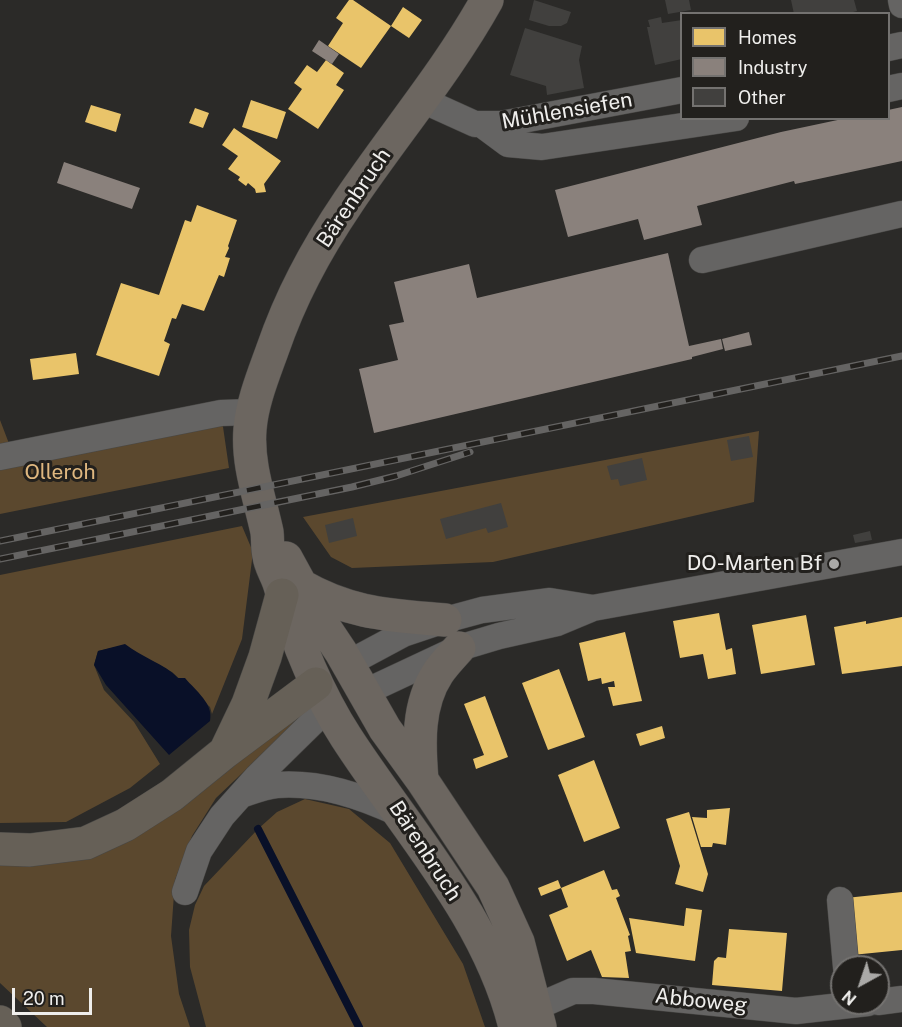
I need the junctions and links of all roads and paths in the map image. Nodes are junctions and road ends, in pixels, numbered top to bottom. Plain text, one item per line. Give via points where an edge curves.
1 (487, 0) edge
2 (901, 0) edge
3 (902, 5) edge
4 (680, 90) edge
5 (422, 100) junction
6 (723, 120) edge
7 (481, 124) junction
8 (902, 214) edge
9 (702, 260) dead end
10 (252, 412) junction
11 (0, 457) edge
12 (902, 552) edge
13 (291, 590) junction
14 (593, 608) junction
15 (445, 620) junction
16 (459, 648) junction
17 (347, 664) junction
18 (363, 693) junction
19 (322, 697) junction
20 (225, 752) junction
21 (422, 780) junction
22 (241, 795) junction
23 (403, 816) junction
24 (0, 849) edge
25 (185, 892) dead end
26 (840, 900) dead end
27 (845, 955) edge
28 (830, 1010) edge
29 (531, 1020) edge
30 (0, 1022) edge
31 (5, 1027) edge

1 - 5 main road, Bärenbruch via 470,32
2 - 3 street
4 - 7 street, Mühlensiefen via 534,120
5 - 7 street, Mühlensiefen
5 - 10 main road, Bärenbruch via 304,274 284,317
6 - 7 street via 542,147 508,144
8 - 9 street
10 - 11 street via 212,414
10 - 13 main road, Bärenbruch via 251,460 269,557
12 - 14 street
13 - 15 main road via 354,609
13 - 17 main road, Bärenbruch
13 - 19 main road, Bärenbruch via 289,618
13 - 20 highway via 248,704
14 - 15 street via 550,601 482,610
14 - 16 street via 557,623
15 - 17 street via 403,634
16 - 18 street
16 - 21 main road via 427,693 419,749
17 - 18 main road, Bärenbruch
17 - 19 main road
18 - 19 main road
18 - 21 main road, Bärenbruch
19 - 20 highway
19 - 22 street via 317,718
19 - 23 main road, Bärenbruch via 356,753
20 - 24 highway via 172,795 126,825 86,843 30,850
21 - 29 main road, Bärenbruch via 493,887 518,942
22 - 23 street via 275,785 314,785 369,799
22 - 25 street via 199,851
23 - 29 main road, Bärenbruch via 473,926 498,975
26 - 27 street
28 - 29 street, Abboweg via 796,1011 573,991
30 - 31 highway

